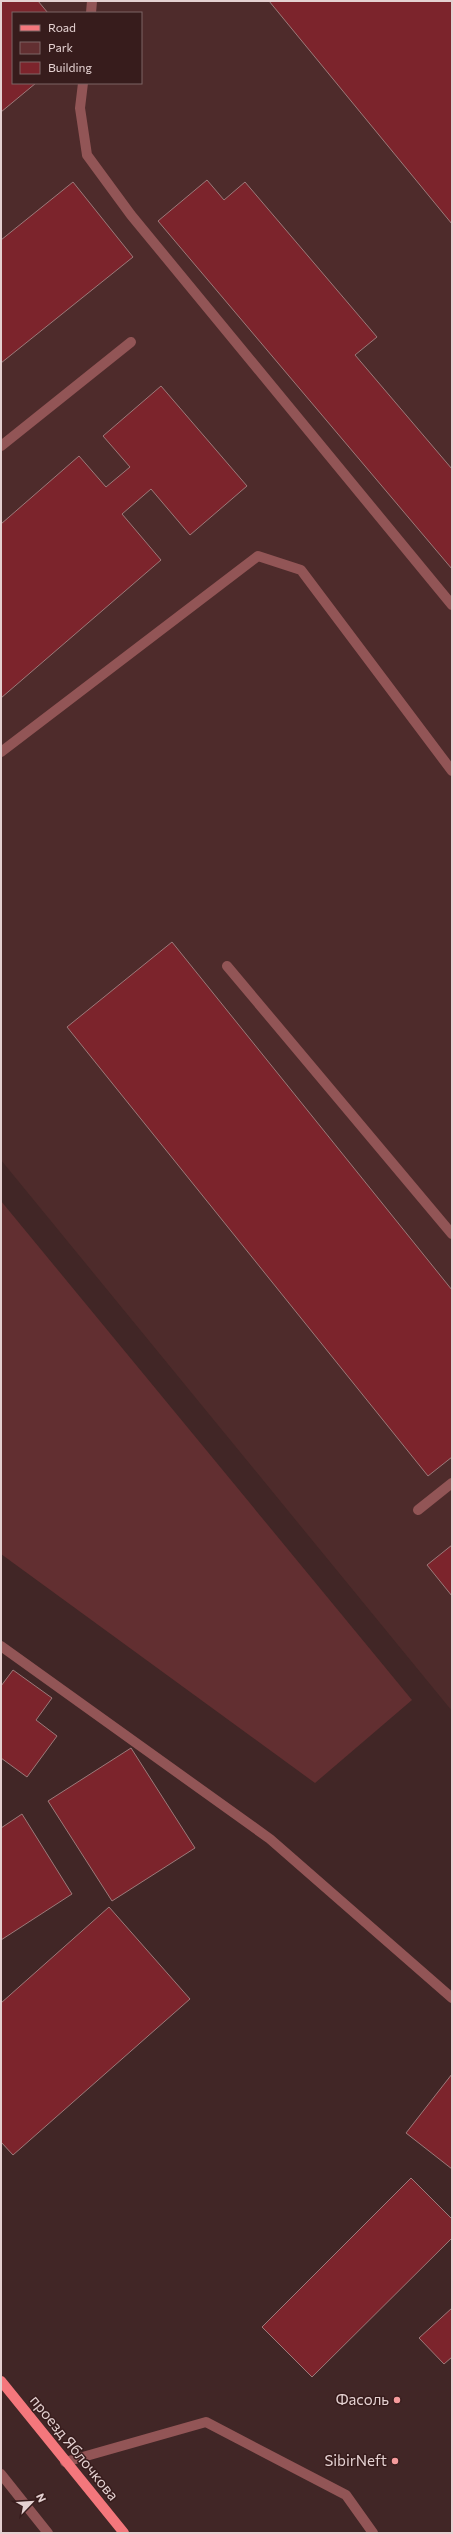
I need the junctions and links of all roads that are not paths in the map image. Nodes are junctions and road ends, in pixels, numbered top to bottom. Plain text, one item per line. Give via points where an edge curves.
1 (92, 1) edge
2 (91, 12) edge
3 (83, 84) edge
4 (131, 342) dead end
5 (1, 446) edge
6 (452, 605) edge
7 (1, 752) edge
8 (452, 771) edge
9 (227, 966) dead end
10 (452, 1234) edge
11 (452, 1483) edge
12 (418, 1510) dead end
13 (1, 1646) edge
14 (452, 1998) edge
15 (1, 2381) edge
16 (65, 2462) junction
17 (1, 2474) edge
18 (48, 2533) edge
19 (124, 2533) edge
20 (373, 2533) edge

1 - 2 lane
3 - 6 lane via 80,108 87,155 131,215
4 - 5 lane
7 - 8 lane via 258,556 301,570
9 - 10 lane
11 - 12 lane
13 - 14 lane via 270,1839
15 - 16 main road, проезд Яблочкова
16 - 19 main road, проезд Яблочкова
16 - 20 lane via 206,2422 346,2495
17 - 18 lane

